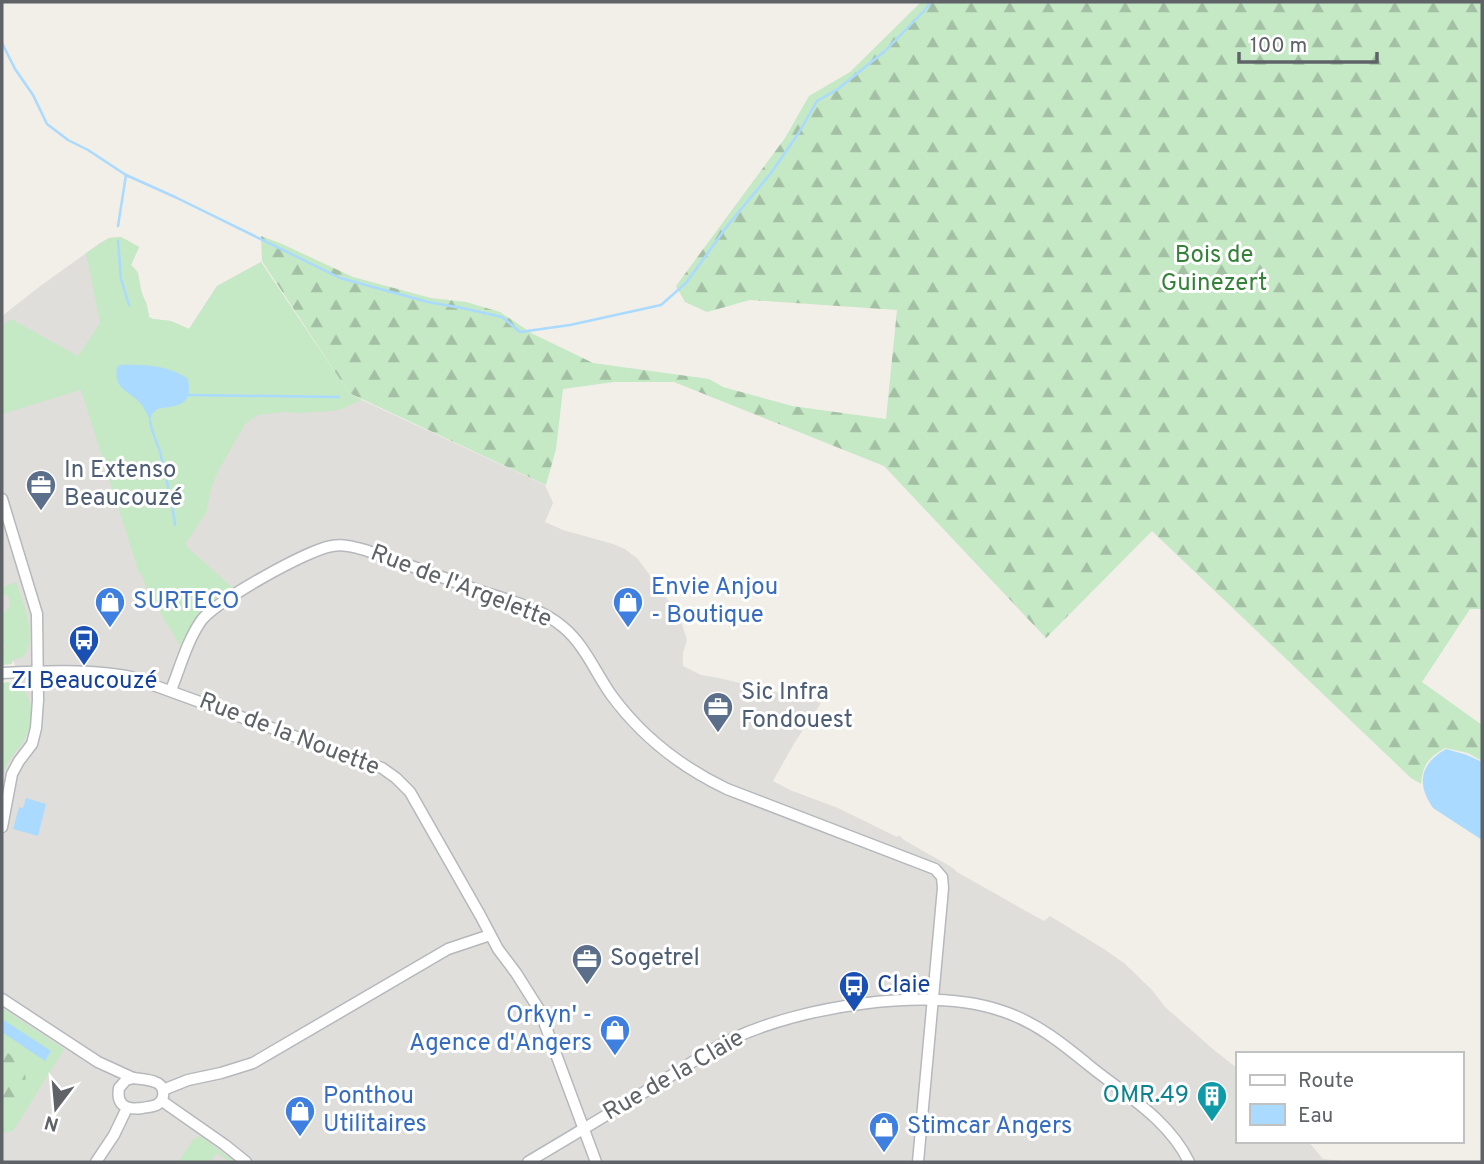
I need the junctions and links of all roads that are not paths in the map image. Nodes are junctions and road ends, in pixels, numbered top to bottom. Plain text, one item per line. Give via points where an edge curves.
1 (2, 499) edge
2 (38, 671) junction
3 (2, 673) edge
4 (171, 690) junction
5 (2, 827) edge
6 (490, 935) junction
7 (2, 999) edge
8 (934, 999) junction
9 (98, 1062) junction
10 (133, 1078) junction
11 (118, 1091) junction
12 (162, 1095) junction
13 (127, 1108) junction
14 (583, 1129) junction
15 (96, 1162) edge
16 (246, 1162) edge
17 (528, 1162) edge
18 (596, 1162) edge
19 (918, 1162) edge
20 (1188, 1162) edge

1 - 2 street via 37,614
2 - 3 street, Rue de la Nouette
2 - 4 street, Rue de la Nouette via 115,674
2 - 5 street via 36,728 32,744 12,774
4 - 6 street, Rue de la Nouette via 382,768 396,778 410,792
4 - 8 street, Rue de l'Argelette via 195,631 211,610 303,556 333,545 365,550 528,608 564,628 631,720 684,766 727,789 935,869 943,888
6 - 12 street via 448,949 253,1063 188,1080
6 - 14 street, Rue de la Nouette via 540,1011
7 - 9 street
8 - 14 street, Rue de la Claie via 825,1009 779,1021 732,1039
8 - 19 street, Rue de l'Argelette
8 - 20 street, Rue de la Claie via 985,1006 1040,1028 1151,1114
9 - 10 street
9 - 11 street
10 - 11 street via 123,1082
10 - 12 street via 155,1081
11 - 13 street
12 - 13 street via 154,1106
12 - 16 street
13 - 15 street
14 - 17 street, Rue de la Claie
14 - 18 street, Rue de la Nouette

